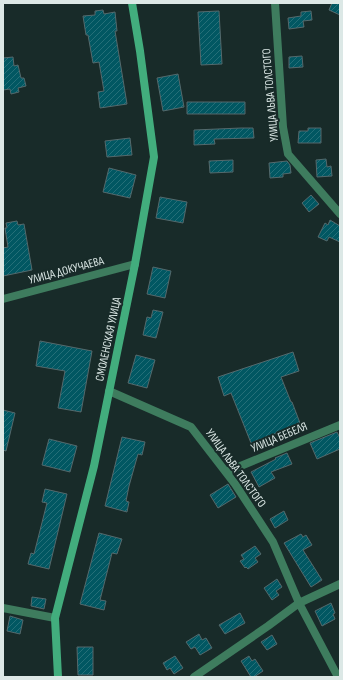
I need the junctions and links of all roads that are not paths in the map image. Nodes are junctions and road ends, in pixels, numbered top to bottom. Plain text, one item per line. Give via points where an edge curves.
1 (132, 3) edge
2 (275, 3) edge
3 (340, 214) edge
4 (135, 264) junction
5 (3, 299) edge
6 (109, 391) junction
7 (340, 425) edge
8 (226, 472) junction
9 (340, 584) edge
10 (299, 603) junction
11 (3, 608) edge
12 (55, 618) junction
13 (58, 677) edge
14 (194, 677) edge
15 (338, 677) edge

1 - 4 main road, СМОЛЕНСКАЯ УЛИЦА via 154,157
2 - 3 street, УЛИЦА ЛЬВА ТОЛСТОГО via 283,127 288,154
4 - 5 street, УЛИЦА ДОКУЧАЕВА
4 - 6 main road, СМОЛЕНСКАЯ УЛИЦА
6 - 8 street, УЛИЦА ЛЬВА ТОЛСТОГО via 190,427
6 - 12 main road, СМОЛЕНСКАЯ УЛИЦА via 94,466
7 - 8 street, УЛИЦА БЕБЕЛЯ
8 - 10 street, УЛИЦА ЛЬВА ТОЛСТОГО via 273,542
9 - 10 street
10 - 14 street
10 - 15 street, УЛИЦА ЛЬВА ТОЛСТОГО
11 - 12 street
12 - 13 main road, СМОЛЕНСКАЯ УЛИЦА

